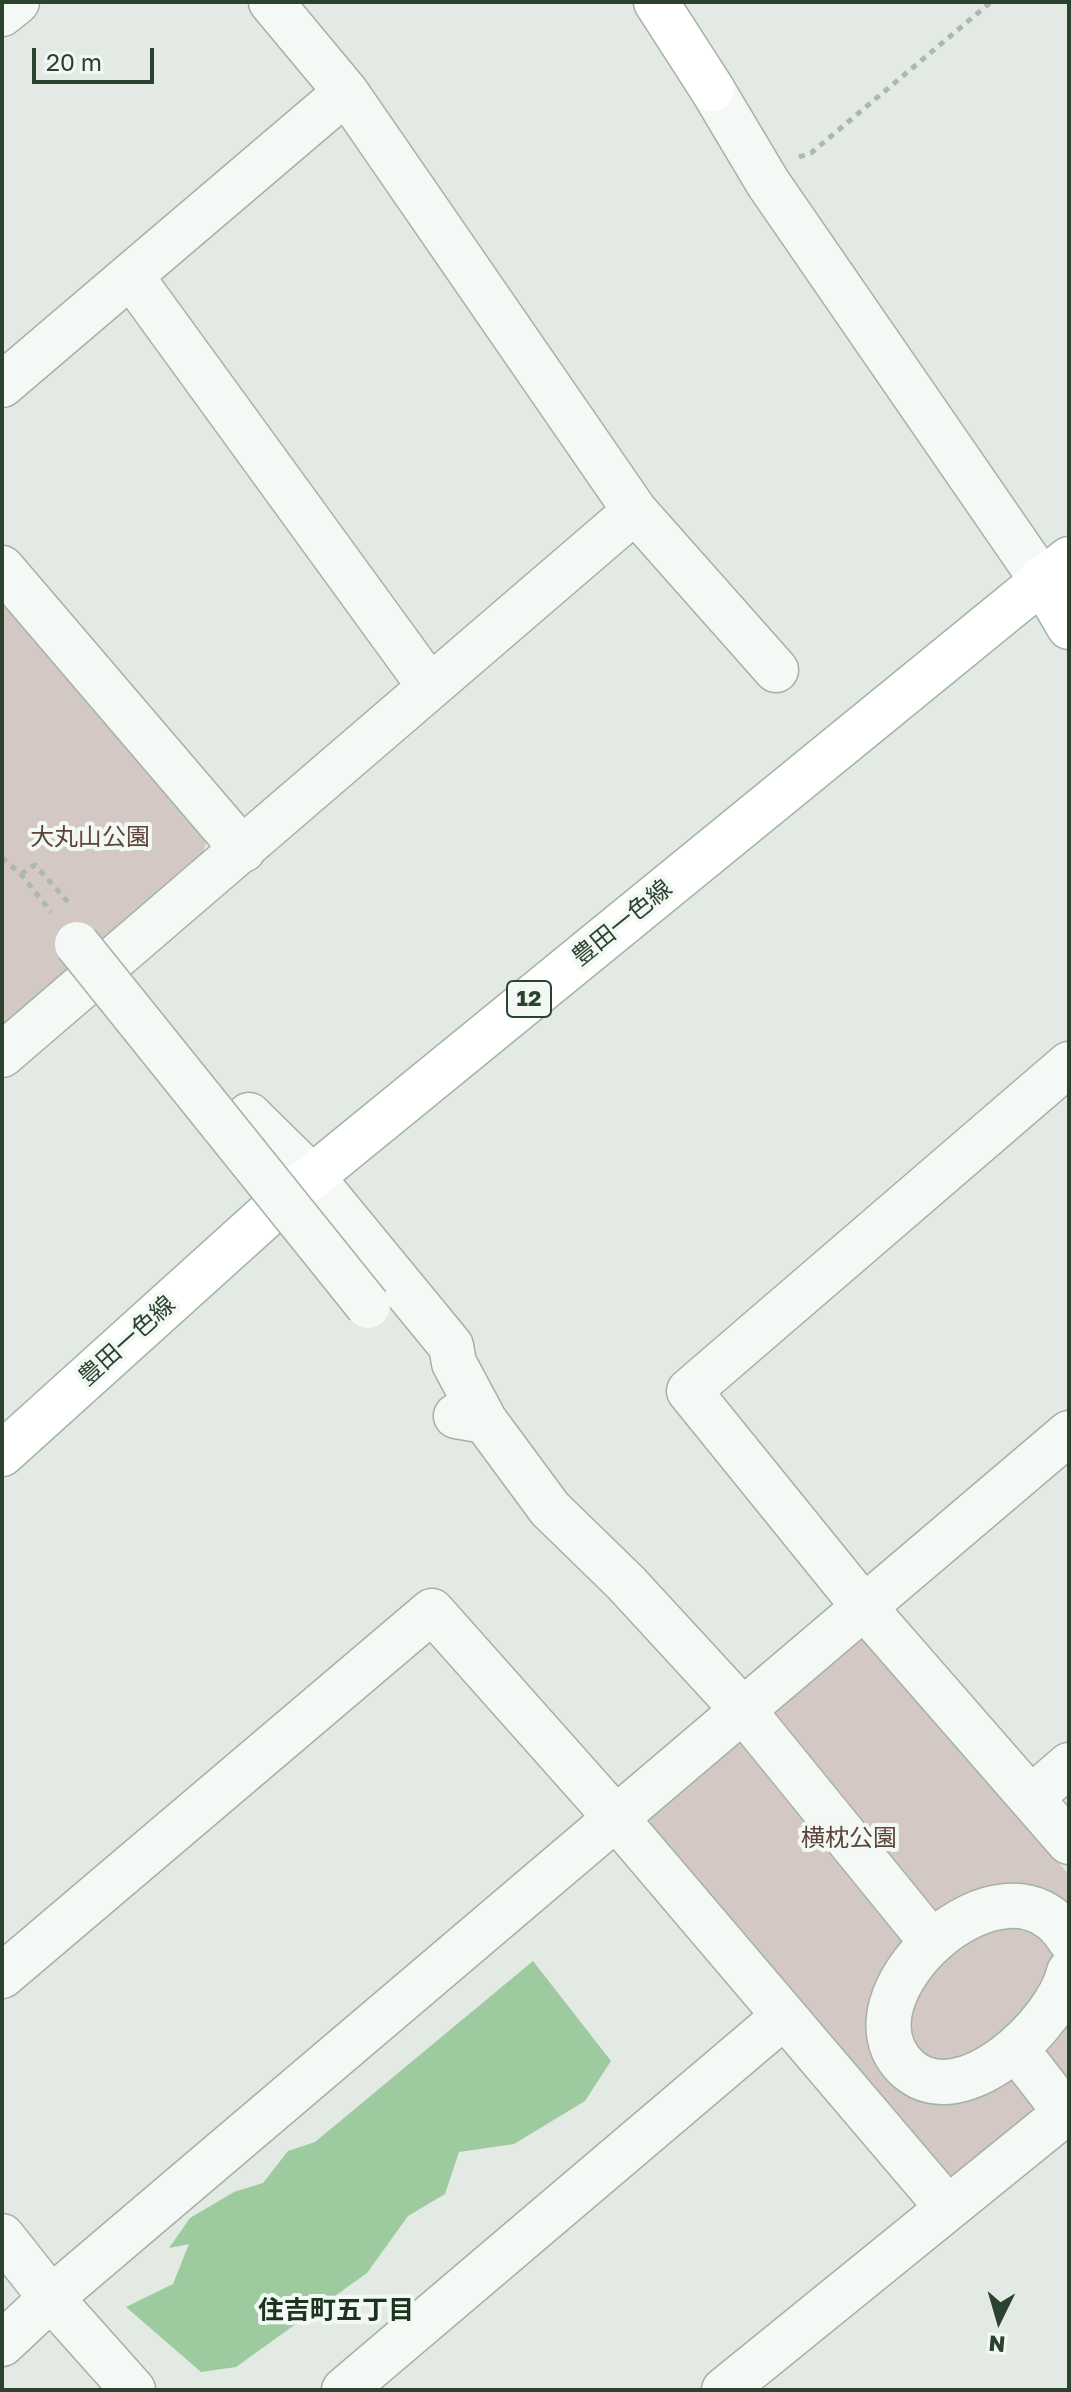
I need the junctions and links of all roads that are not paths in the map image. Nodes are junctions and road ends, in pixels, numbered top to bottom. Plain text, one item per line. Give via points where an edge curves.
1 (271, 2) edge
2 (656, 2) edge
3 (712, 89) joint
4 (346, 92) junction
5 (131, 276) junction
6 (2, 385) edge
7 (635, 511) junction
8 (2, 568) edge
9 (1055, 569) edge
10 (1069, 627) edge
11 (776, 670) dead end
12 (430, 687) junction
13 (243, 850) junction
14 (73, 924) road end
15 (2, 1055) edge
16 (1069, 1064) edge
17 (249, 1115) dead end
18 (312, 1177) junction
19 (368, 1306) dead end
20 (1069, 1433) edge
21 (2, 1454) edge
22 (864, 1607) junction
23 (743, 1710) junction
24 (1069, 1765) edge
25 (1032, 1797) junction
26 (616, 1818) junction
27 (1069, 1842) edge
28 (1069, 1939) edge
29 (930, 1940) junction
30 (1069, 1972) edge
31 (2, 1976) edge
32 (782, 2018) junction
33 (1017, 2050) junction
34 (1068, 2113) edge
35 (947, 2207) junction
36 (2, 2236) edge
37 (51, 2298) junction
38 (2, 2344) edge
39 (133, 2390) edge
40 (344, 2390) edge
41 (724, 2390) edge

1 - 4 street
2 - 3 main road
3 - 9 street via 760,168
4 - 5 street
4 - 7 street
5 - 6 street
5 - 12 street
7 - 11 street
7 - 12 street
8 - 13 street
9 - 10 main road
9 - 18 main road, 豊田一色線 / 12
12 - 13 street
13 - 15 street
14 - 19 street, bridge
16 - 22 street via 689,1391
17 - 18 street
18 - 21 main road, 豊田一色線 / 12
18 - 23 street via 451,1346 471,1418 550,1509
20 - 22 street
22 - 23 street
22 - 25 street
23 - 26 street
23 - 29 street
24 - 25 street
25 - 27 street
26 - 31 street via 432,1611
26 - 32 street
26 - 37 street
28 - 29 street via 1058,1922 1036,1907 1009,1906 960,1922
29 - 33 street via 911,1964 891,2006 893,2047 901,2062 935,2081 958,2079
30 - 33 street via 1049,2016
32 - 35 street
32 - 40 street
33 - 34 street
34 - 35 street
35 - 41 street
36 - 37 street
37 - 38 street
37 - 39 street

